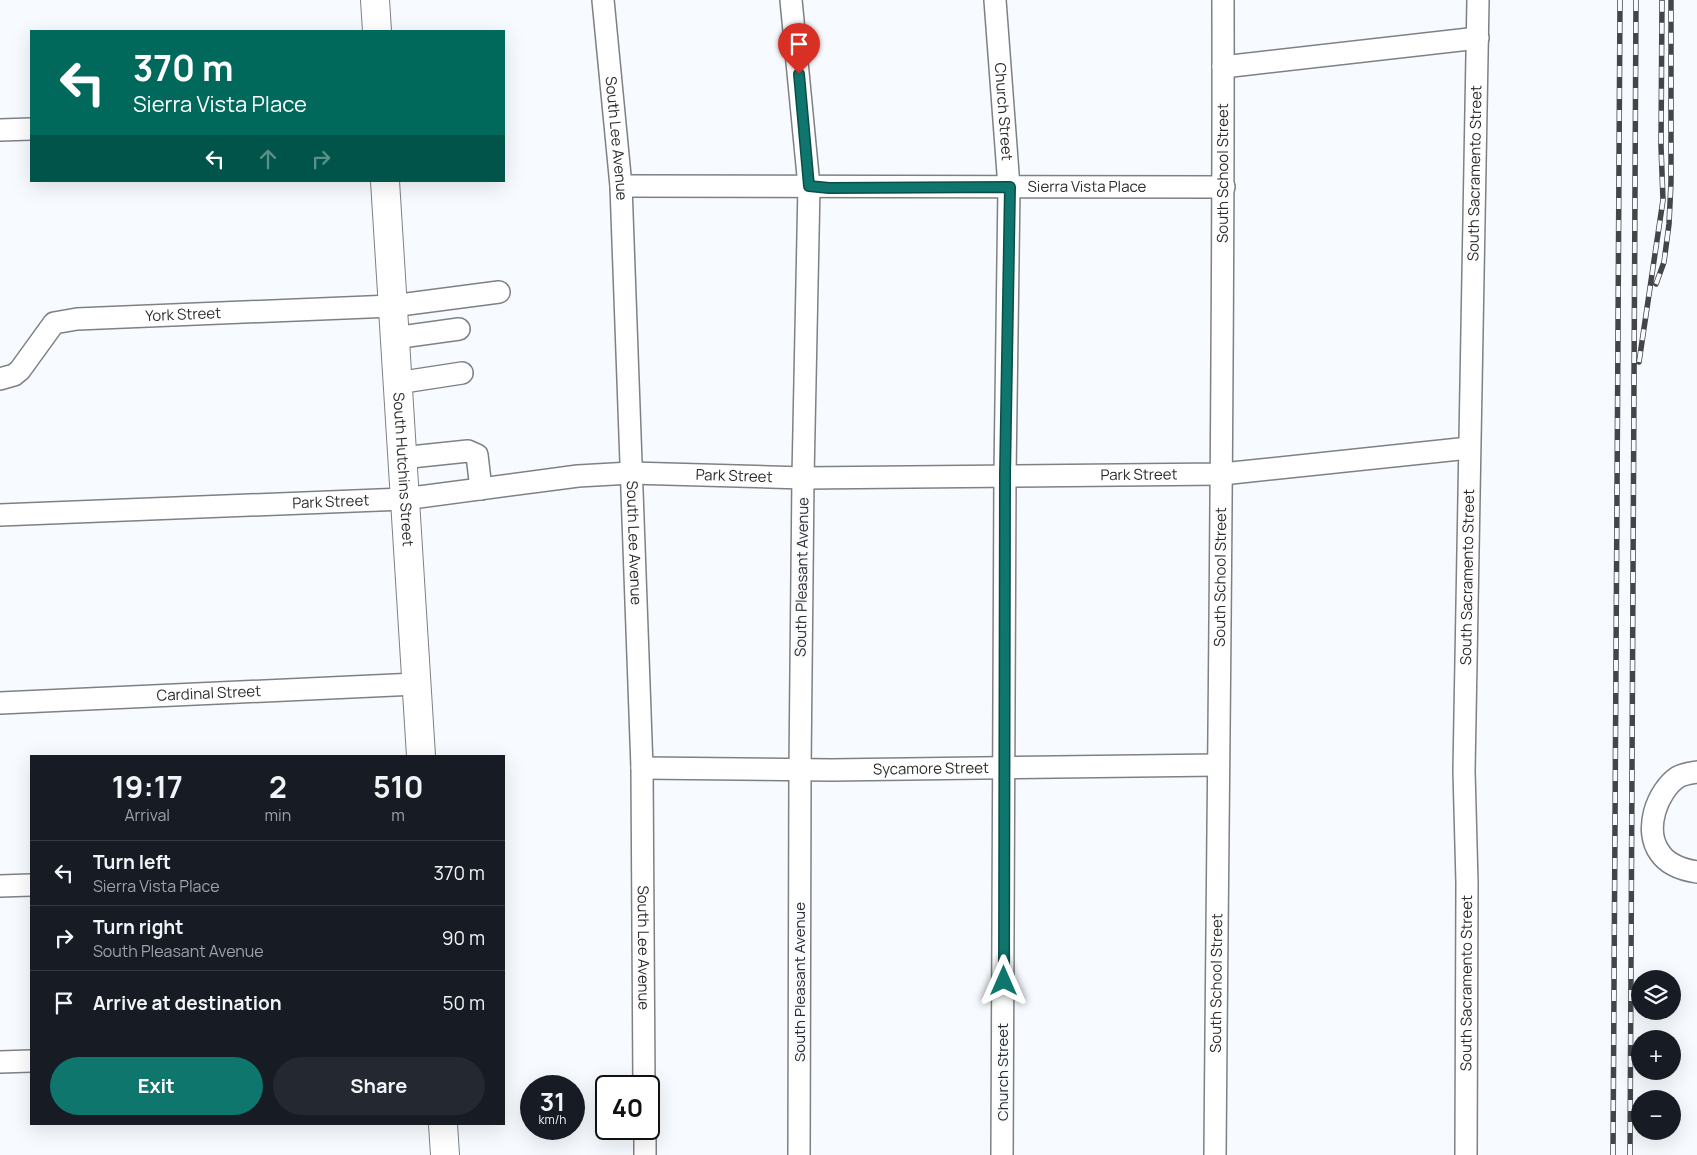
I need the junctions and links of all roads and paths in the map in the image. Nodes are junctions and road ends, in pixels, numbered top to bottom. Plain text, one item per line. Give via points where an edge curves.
1 (375, 0) edge
2 (603, 0) edge
3 (792, 0) edge
4 (995, 0) edge
5 (1223, 0) edge
6 (1478, 0) edge
7 (377, 30) edge
8 (1478, 38) junction
9 (1224, 67) junction
10 (30, 128) edge
11 (0, 130) edge
12 (385, 182) edge
13 (621, 186) junction
14 (809, 186) junction
15 (1010, 187) junction
16 (1224, 187) junction
17 (499, 292) dead end
18 (392, 306) junction
19 (459, 328) dead end
20 (394, 338) junction
21 (462, 372) dead end
22 (0, 379) edge
23 (397, 383) junction
24 (1469, 448) junction
25 (401, 458) junction
26 (631, 473) junction
27 (1222, 474) junction
28 (1005, 475) junction
29 (803, 478) junction
30 (480, 489) junction
31 (404, 499) junction
32 (0, 515) edge
33 (416, 684) junction
34 (0, 703) edge
35 (421, 755) edge
36 (1218, 765) junction
37 (642, 768) junction
38 (1005, 768) junction
39 (800, 769) junction
40 (1697, 772) edge
41 (1697, 872) edge
42 (30, 885) edge
43 (0, 886) edge
44 (30, 1061) edge
45 (0, 1062) edge
46 (644, 1075) edge
47 (443, 1125) edge
48 (645, 1140) edge
49 (445, 1155) edge
50 (645, 1155) edge
51 (799, 1155) edge
52 (1002, 1155) edge
53 (1215, 1155) edge
54 (1466, 1155) edge

1 - 7 main road
2 - 13 street, South Lee Avenue
3 - 14 street, South Pleasant Avenue
4 - 15 street, Church Street
5 - 9 street, South School Street
6 - 8 street, South Sacramento Street
8 - 9 street
8 - 24 street, South Sacramento Street
9 - 16 street, South School Street
10 - 11 street
12 - 18 main road, South Hutchins Street
13 - 14 street, Sierra Vista Place
13 - 26 street, South Lee Avenue
14 - 15 street, Sierra Vista Place
14 - 29 street, South Pleasant Avenue
15 - 16 street, Sierra Vista Place
15 - 28 street, Church Street
16 - 27 street, South School Street
17 - 18 street
18 - 20 main road, South Hutchins Street
18 - 22 street, York Street via 54,323 20,370
19 - 20 street
20 - 23 main road, South Hutchins Street
21 - 23 street
23 - 25 main road, South Hutchins Street
24 - 27 street, Park Street
24 - 54 street, South Sacramento Street via 1464,771
25 - 30 street via 468,451 477,455
25 - 31 main road, South Hutchins Street
26 - 29 street, Park Street
26 - 30 street, Park Street via 578,476
26 - 37 street, South Lee Avenue
27 - 28 street, Park Street
27 - 36 street, South School Street
28 - 29 street, Park Street
28 - 38 street, Church Street
29 - 39 street, South Pleasant Avenue
30 - 31 street, Park Street
31 - 32 street, Park Street
31 - 33 main road, South Hutchins Street
33 - 34 street, Cardinal Street
33 - 35 main road, South Hutchins Street
36 - 38 street, Sycamore Street
36 - 53 street, South School Street
37 - 39 street, Sycamore Street
37 - 46 street, South Lee Avenue
38 - 39 street, Sycamore Street
38 - 52 street, Church Street
39 - 51 street, South Pleasant Avenue
40 - 41 street via 1680,776 1666,788 1657,802 1653,820 1658,852 1678,867
42 - 43 street
44 - 45 street
47 - 49 main road
48 - 50 street

